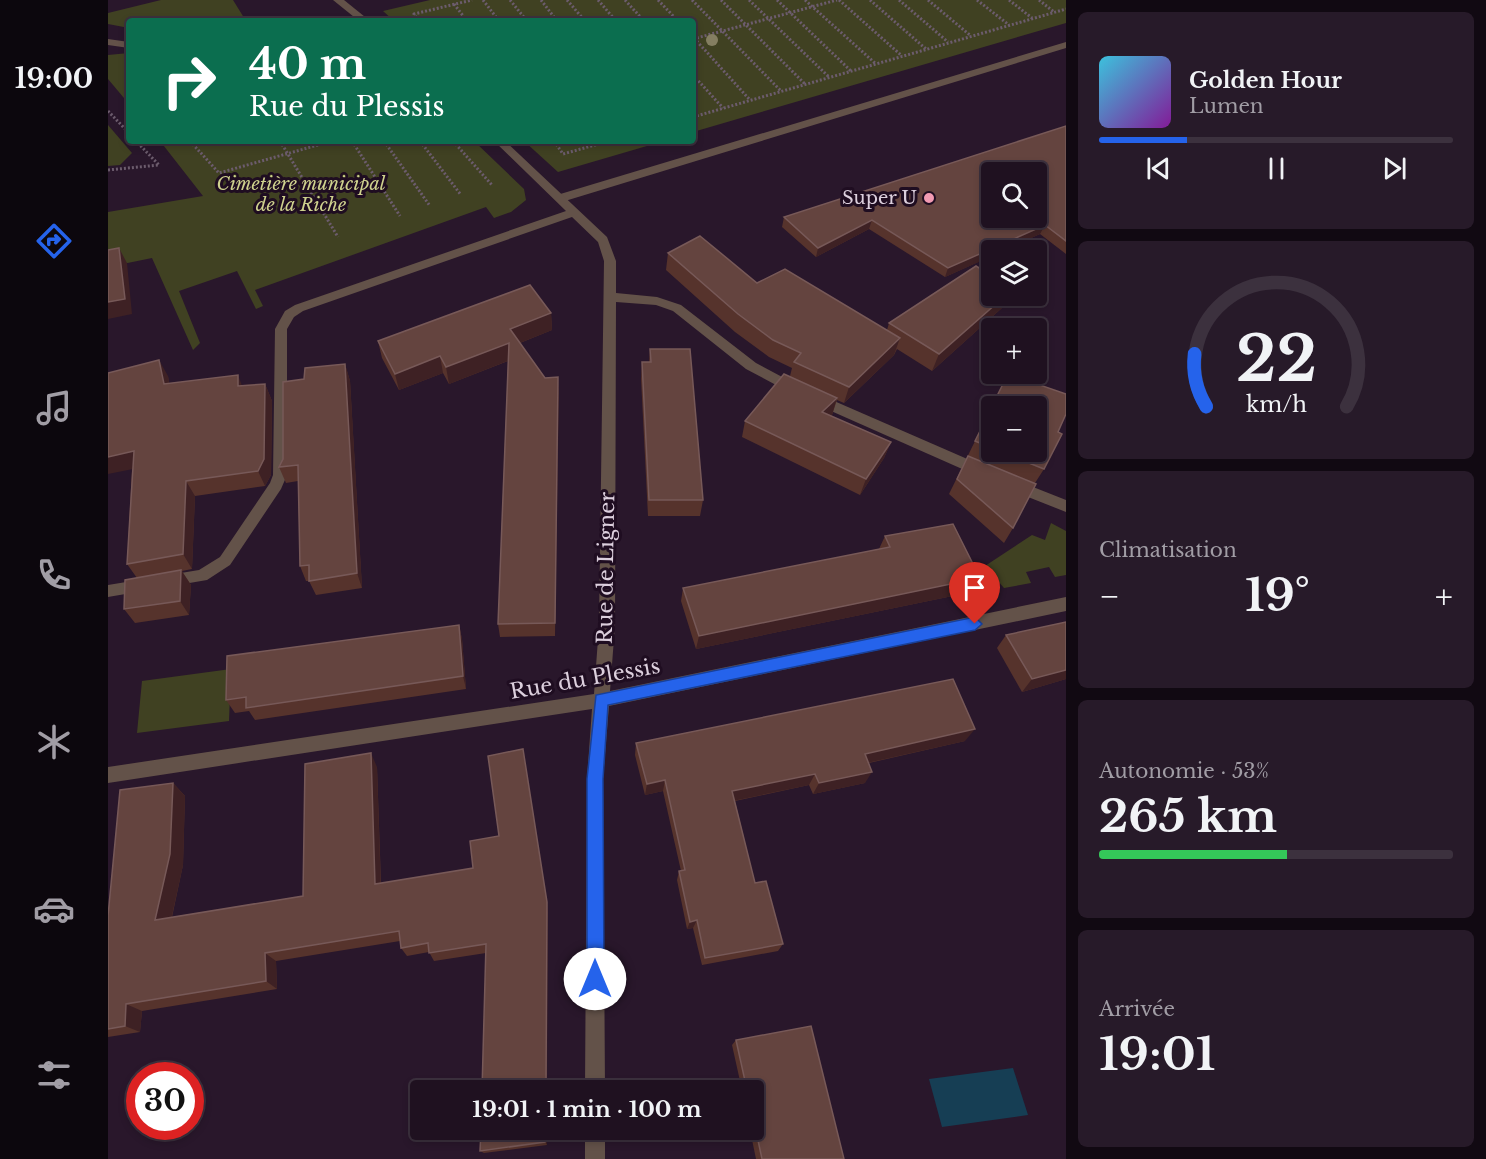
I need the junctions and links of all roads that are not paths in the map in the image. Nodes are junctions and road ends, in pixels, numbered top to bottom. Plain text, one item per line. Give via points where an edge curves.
1 (338, 0) edge
2 (361, 18) edge
3 (108, 42) edge
4 (126, 45) edge
5 (1066, 45) edge
6 (502, 144) edge
7 (561, 198) junction
8 (575, 212) junction
9 (610, 297) junction
10 (1066, 506) edge
11 (108, 591) edge
12 (1066, 604) edge
13 (601, 700) junction
14 (108, 776) edge
15 (595, 1080) edge
16 (595, 1140) edge
17 (595, 1159) edge

1 - 2 street
3 - 4 street
5 - 7 street
6 - 7 street, Rue de Ligner
7 - 8 street, Rue de Ligner
8 - 9 street, Rue de Ligner via 603,240 610,261
8 - 11 street via 290,314 281,329 280,475 276,485 216,569 202,576
9 - 10 street via 668,304 772,379
9 - 13 street, Rue de Ligner via 607,626
12 - 13 street, Rue du Plessis
13 - 14 street, Rue du Plessis
13 - 15 street, Rue de Ligner via 595,779
16 - 17 street

